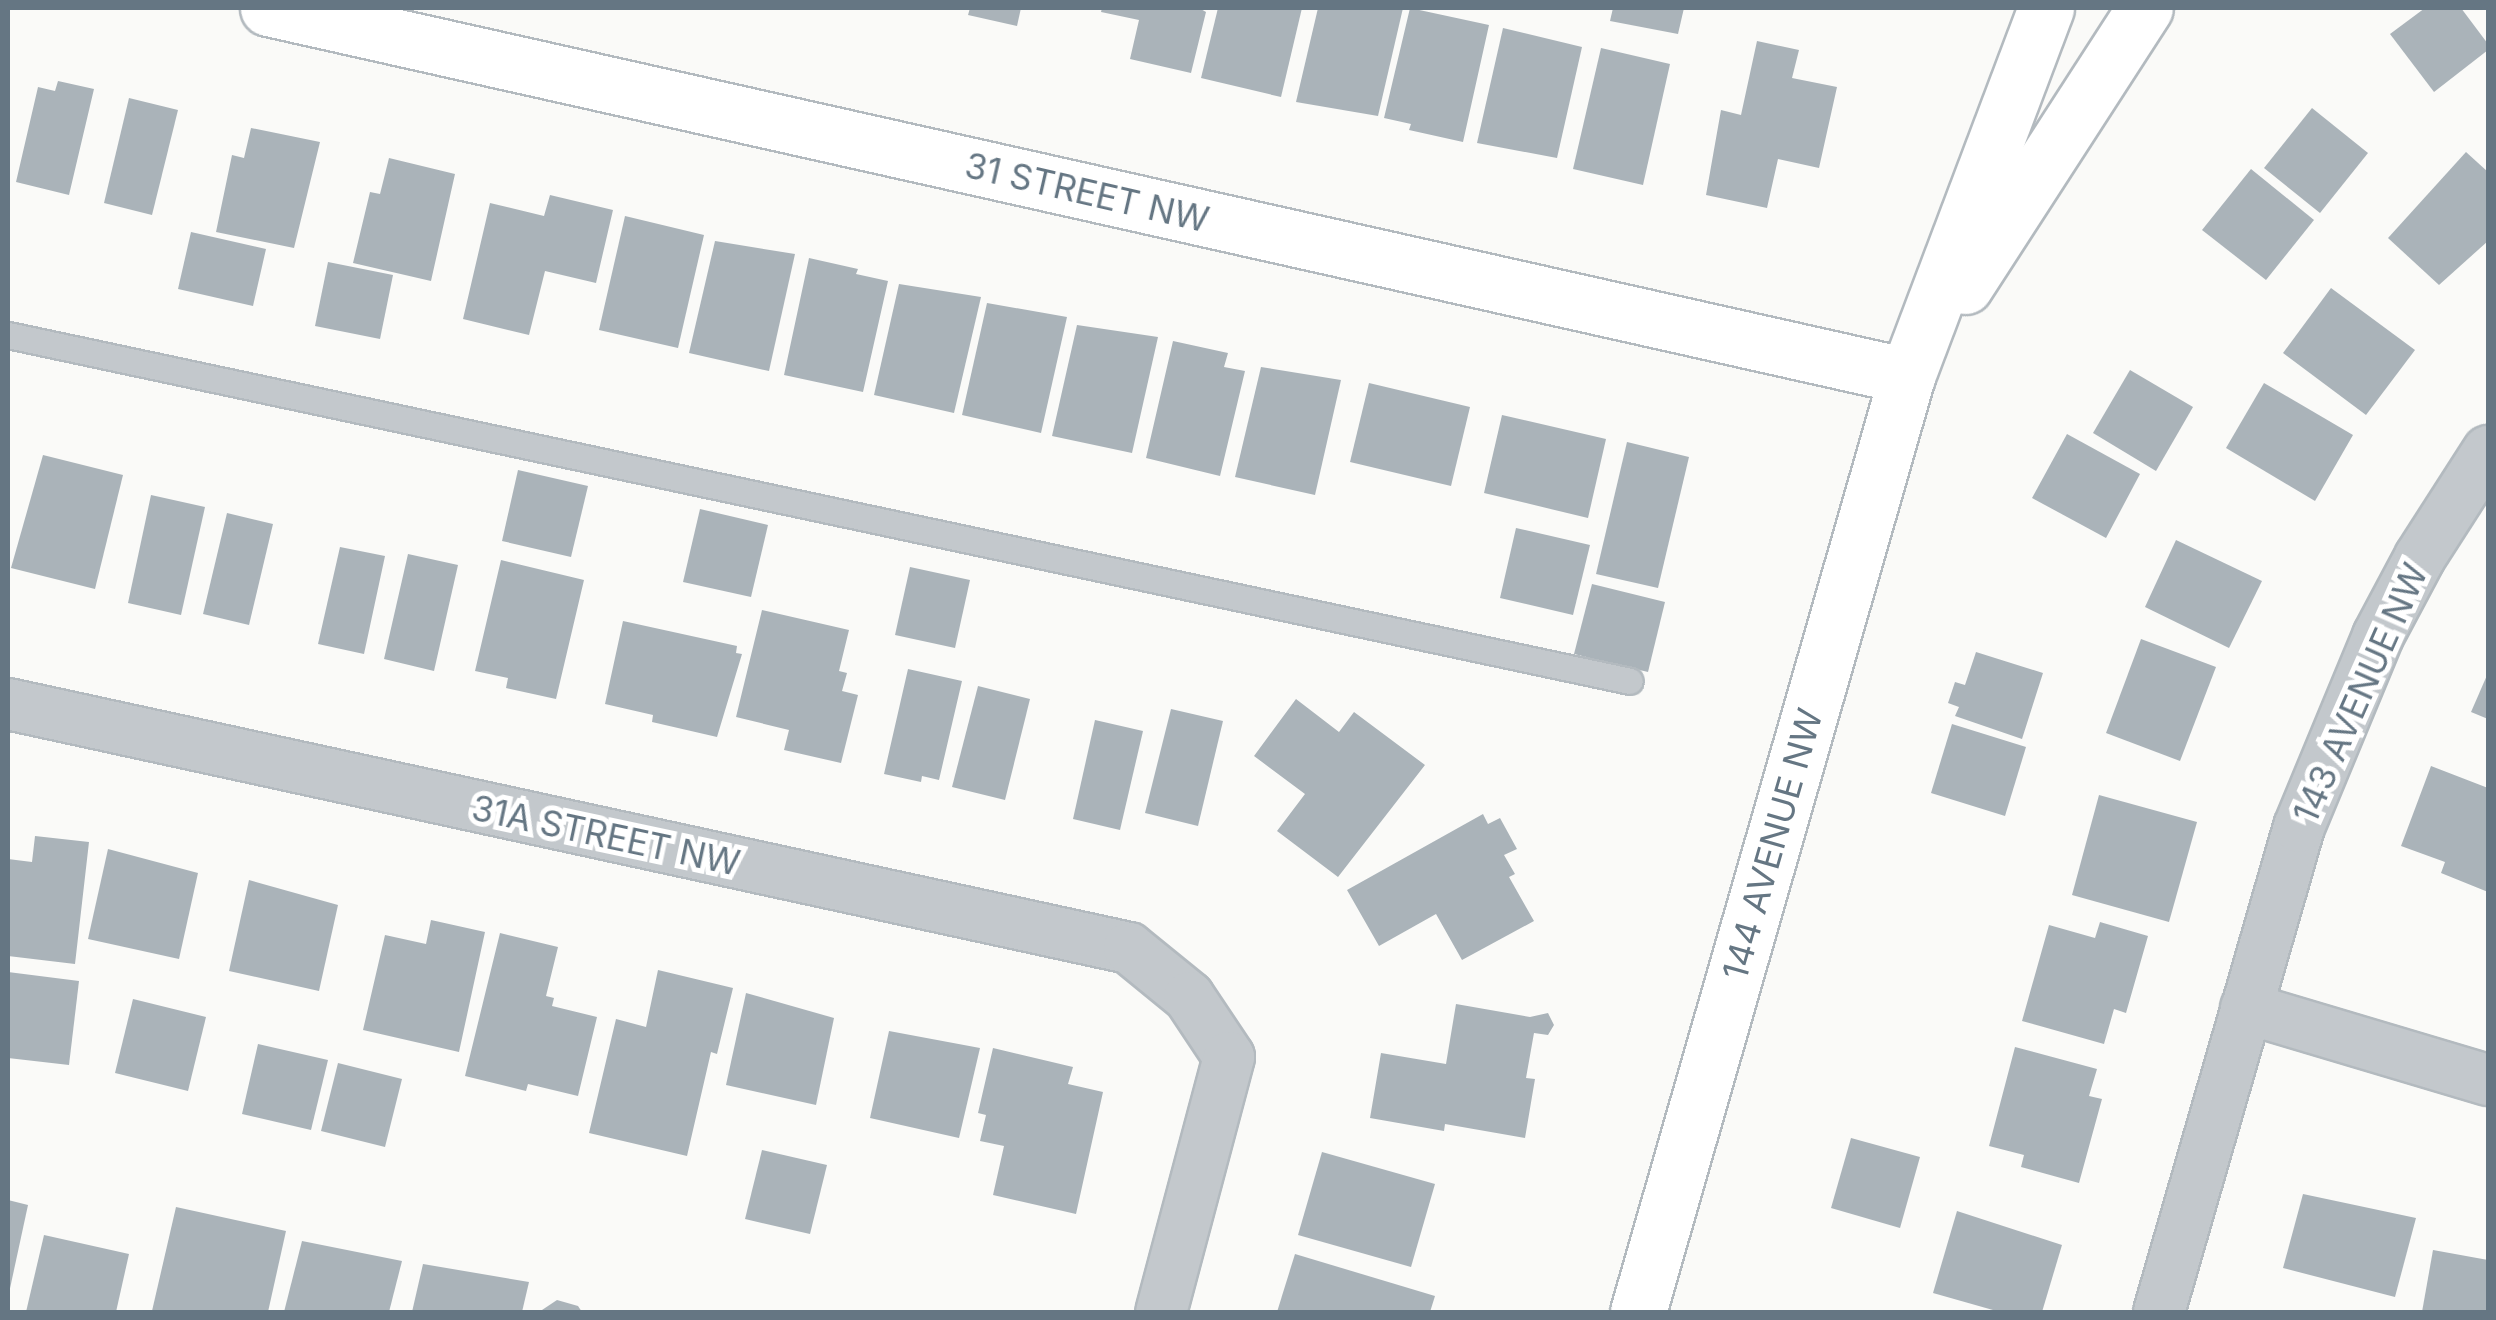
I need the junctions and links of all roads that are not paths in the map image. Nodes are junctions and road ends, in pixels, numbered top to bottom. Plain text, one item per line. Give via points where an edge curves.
1 (268, 8) edge
2 (2046, 8) edge
3 (2145, 8) edge
4 (8, 335) edge
5 (1906, 376) junction
6 (2488, 451) edge
7 (1630, 681) dead end
8 (8, 704) edge
9 (2246, 1008) junction
10 (2488, 1080) edge
11 (1162, 1312) edge
12 (1638, 1312) edge
13 (2159, 1312) edge

1 - 5 main road, 31 STREET NW
2 - 5 main road, 144 AVENUE NW
3 - 5 main road, 144 AVENUE NW
4 - 7 lane
5 - 12 main road, 144 AVENUE NW
6 - 9 street, 143 AVENUE NW via 2420,557 2343,714 2299,827
8 - 11 street, 31A STREET NW via 1128,948 1189,997 1229,1057
9 - 10 street
9 - 13 street, 143 AVENUE NW

